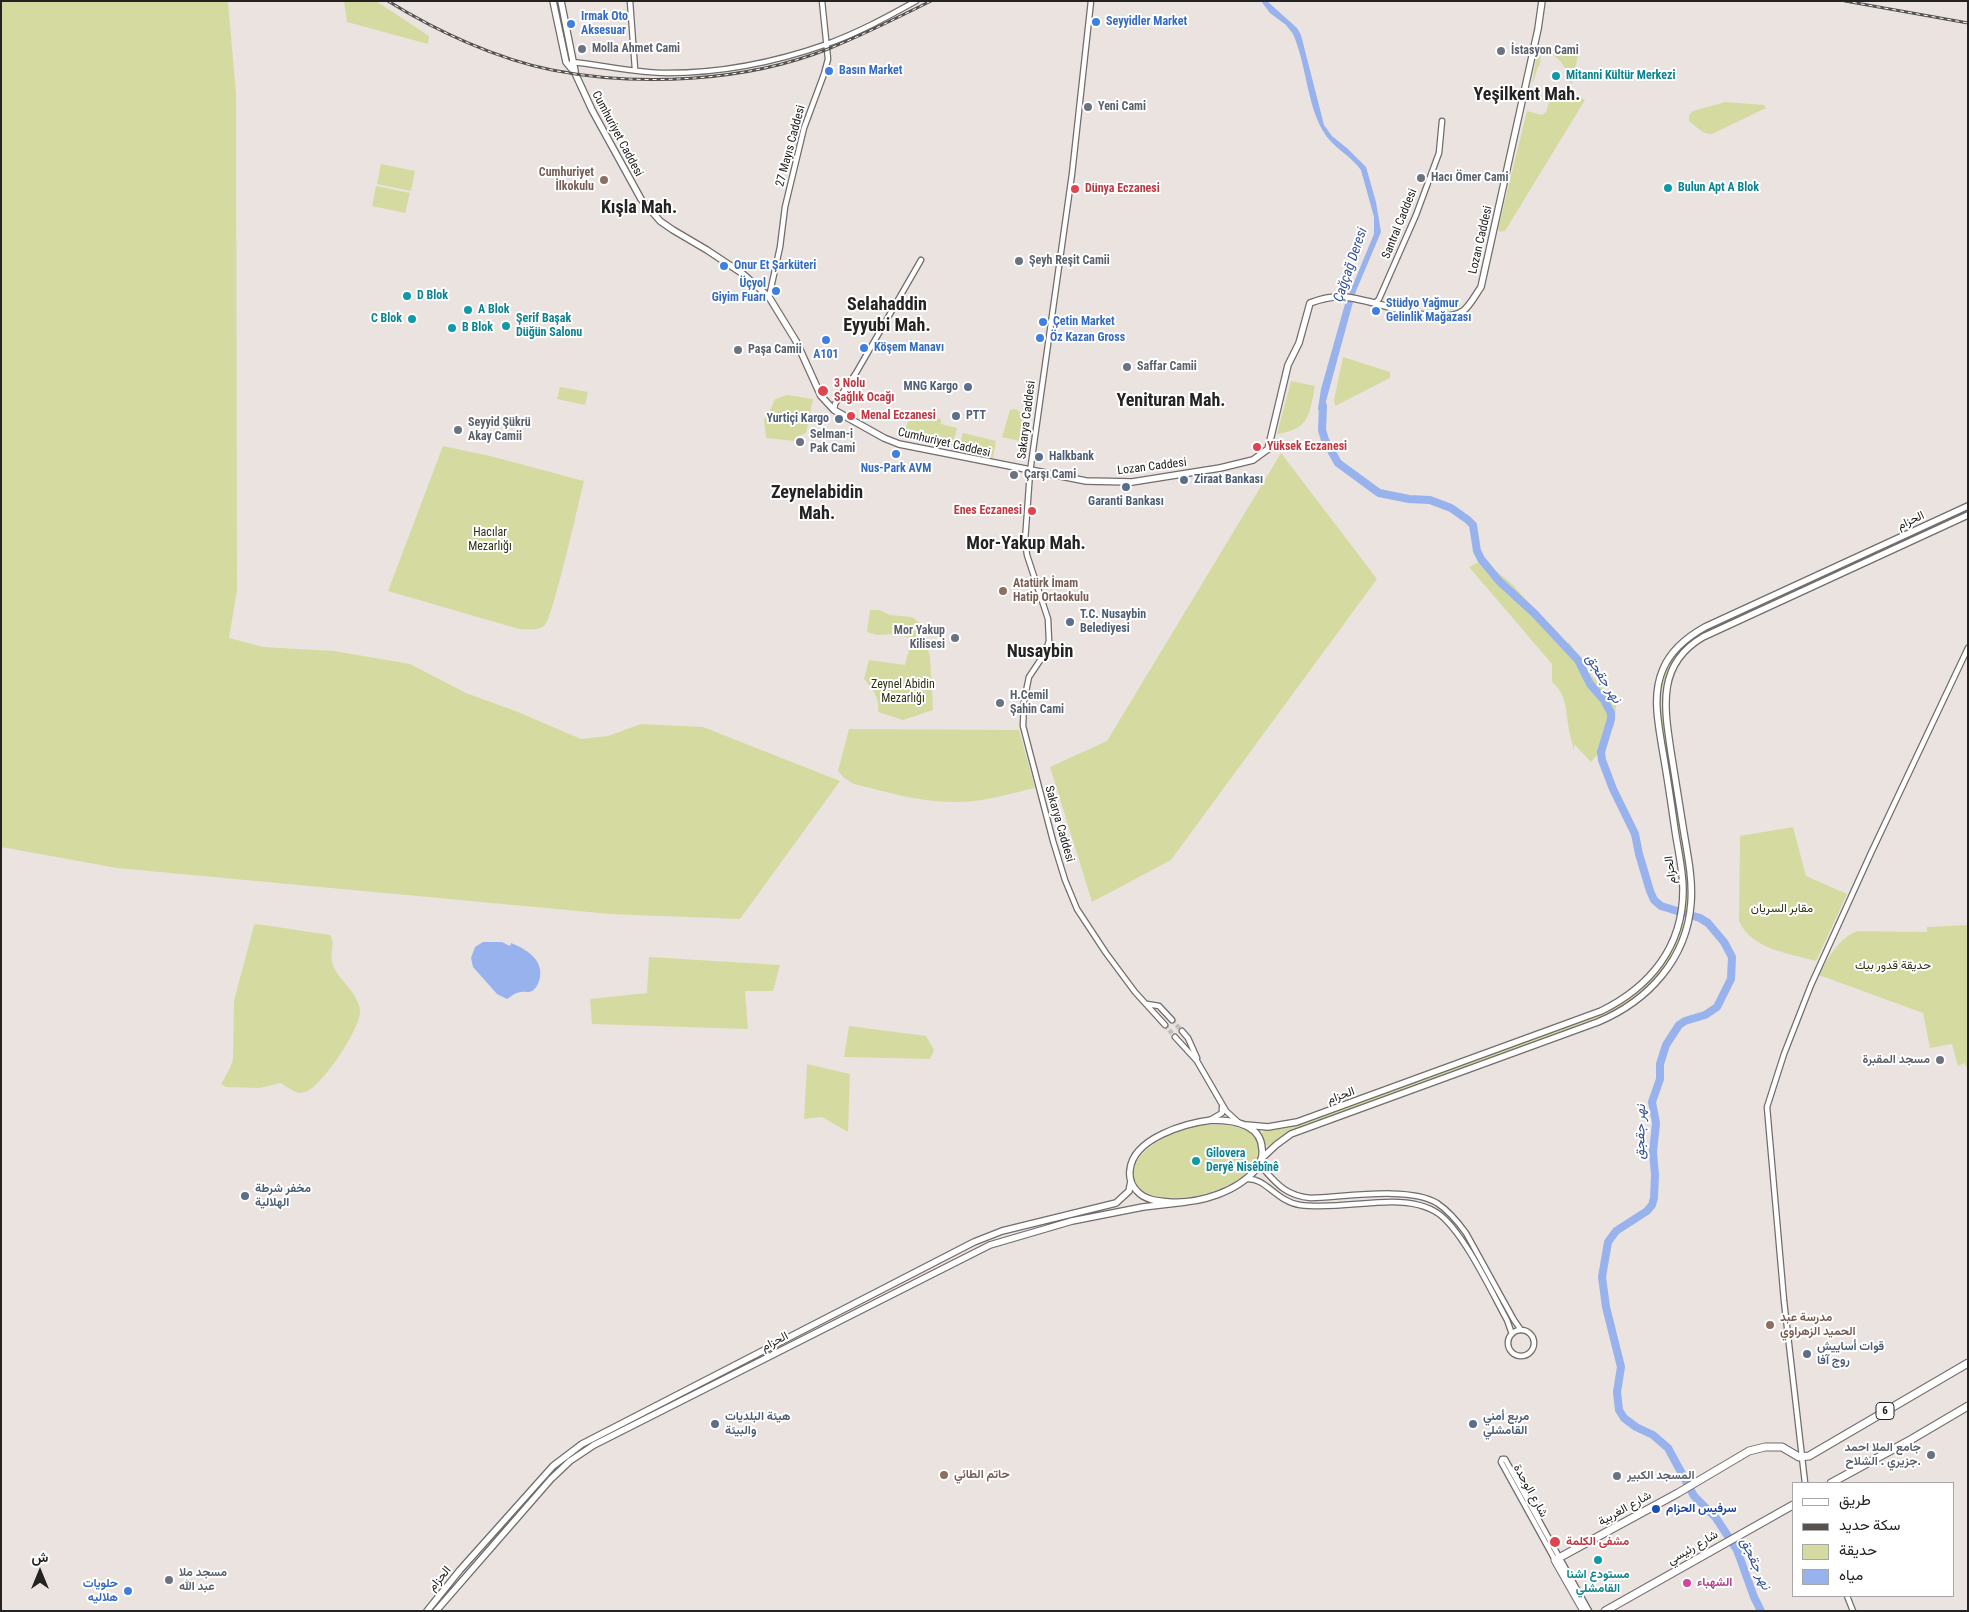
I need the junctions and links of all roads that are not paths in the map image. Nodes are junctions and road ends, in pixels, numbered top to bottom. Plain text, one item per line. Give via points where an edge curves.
1 (553, 1) edge
2 (561, 1) edge
3 (630, 1) edge
4 (822, 1) edge
5 (916, 1) edge
6 (1092, 1) edge
7 (1542, 1) edge
8 (827, 44) junction
9 (566, 62) junction
10 (574, 62) junction
11 (635, 69) junction
12 (575, 73) junction
13 (1442, 121) dead end
14 (921, 260) dead end
15 (769, 297) junction
16 (1375, 303) junction
17 (834, 410) junction
18 (1030, 472) junction
19 (1968, 506) edge
20 (1968, 515) edge
21 (1754, 604) junction
22 (1757, 612) junction
23 (1968, 648) edge
24 (1680, 918) junction
25 (1689, 919) junction
26 (1146, 1004) junction
27 (1172, 1020) tunnel mouth
28 (1166, 1025) tunnel mouth
29 (1182, 1031) tunnel mouth
30 (1176, 1037) tunnel mouth
31 (1200, 1066) junction
32 (1222, 1106) junction
33 (1208, 1121) junction
34 (1242, 1124) junction
35 (1260, 1161) junction
36 (1243, 1180) junction
37 (1131, 1181) junction
38 (1186, 1202) junction
39 (1521, 1330) junction
40 (1512, 1334) junction
41 (1968, 1363) edge
42 (1968, 1406) edge
43 (1802, 1457) junction
44 (1805, 1482) edge
45 (1833, 1482) edge
46 (1792, 1506) edge
47 (1557, 1559) junction
48 (1847, 1597) edge
49 (427, 1611) edge
50 (436, 1611) edge
51 (1584, 1611) edge
52 (1589, 1611) edge
53 (1605, 1611) edge
54 (1853, 1611) edge

1 - 9 main road, Cumhuriyet Caddesi
2 - 10 main road
3 - 11 street
4 - 8 street, 27 Mayıs Caddesi
5 - 8 street
6 - 18 street, Sakarya Caddesi via 1072,174
7 - 16 main road, Lozan Caddesi via 1481,287 1465,310 1453,316 1436,317
8 - 11 street via 750,65 715,70 665,73
8 - 15 street, 27 Mayıs Caddesi via 828,59 804,128 785,207
9 - 10 street
9 - 12 main road, Cumhuriyet Caddesi
10 - 11 street
10 - 12 main road
12 - 15 main road, Cumhuriyet Caddesi via 641,199 654,215 743,274
13 - 16 street, Santral Caddesi via 1440,153 1404,244
14 - 17 street
15 - 17 main road, Cumhuriyet Caddesi via 796,341 821,396
16 - 18 main road, Lozan Caddesi via 1342,296 1310,303 1299,343 1288,365 1268,449 1253,460 1132,482 1086,481
17 - 18 main road, Cumhuriyet Caddesi via 899,444
18 - 26 street, Sakarya Caddesi via 1025,545 1050,631 1047,651 1029,677 1023,710 1024,734 1065,880 1077,909
19 - 21 main road, الحزام
20 - 22 main road, الحزام
21 - 22 main road
21 - 24 main road, الحزام via 1687,638 1666,662 1658,683 1657,712 1681,870
22 - 25 main road, الحزام via 1703,637 1685,650 1674,666 1666,689 1667,722 1690,870
23 - 43 street via 1811,986 1767,1107
24 - 25 main road
24 - 34 main road, الحزام via 1675,937 1650,977 1631,995 1601,1012 1289,1125 1263,1127
25 - 35 main road, الحزام via 1679,950 1659,981 1615,1015 1291,1134
26 - 27 street via 1159,1006
26 - 28 street, Sakarya Caddesi
29 - 31 street
30 - 31 street
31 - 32 street
32 - 33 street via 1222,1112
32 - 34 street
33 - 34 main road
33 - 37 main road via 1174,1128 1146,1145 1132,1161
34 - 35 main road via 1252,1128 1260,1139
35 - 36 main road
35 - 39 street via 1285,1190 1297,1196 1389,1194 1435,1202 1458,1221
36 - 38 main road via 1222,1193
36 - 40 street via 1258,1180 1282,1199 1298,1205 1394,1202 1433,1210 1459,1236
37 - 38 main road via 1147,1198
37 - 49 main road, الحزام via 1129,1192 1116,1203 1002,1231 974,1242 582,1444 550,1470
38 - 50 main road, الحزام via 1072,1221 990,1245 594,1445 570,1461 552,1479
39 - 40 street
39 - 40 street via 1529,1332 1533,1339 1533,1347 1526,1354 1516,1354 1510,1349 1508,1341
41 - 43 highway, 6
42 - 45 highway
43 - 44 street
43 - 47 highway, شارع الغربية via 1785,1448 1759,1448 1743,1454
46 - 53 highway, شارع رئيسي
47 - 47 street, شارع الوحدة via 1504,1459 1502,1458 1501,1462
47 - 51 highway, شارع الوحدة
47 - 52 street, شارع الوحدة
48 - 54 street

